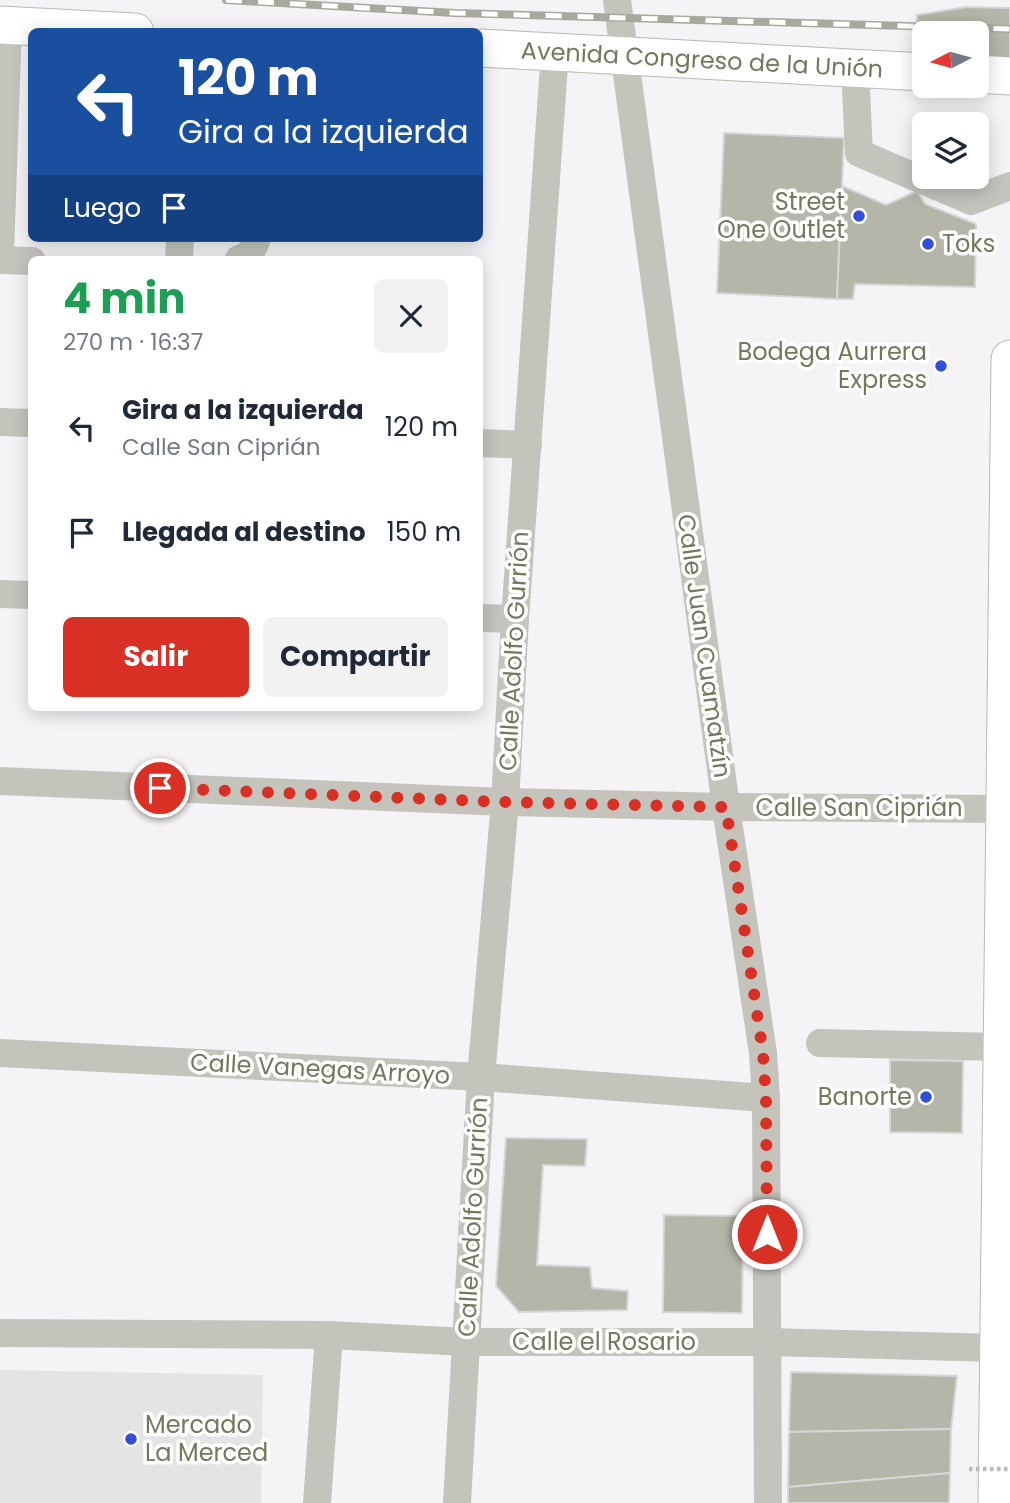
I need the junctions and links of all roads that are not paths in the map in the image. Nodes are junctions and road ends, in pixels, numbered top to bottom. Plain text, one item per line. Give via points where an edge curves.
1 (40, 0) edge
2 (617, 0) edge
3 (4, 25) edge
4 (60, 28) edge
5 (483, 48) edge
6 (555, 51) junction
7 (624, 54) junction
8 (855, 68) junction
9 (912, 71) edge
10 (989, 75) edge
11 (1010, 76) edge
12 (1010, 186) edge
13 (256, 242) edge
14 (0, 254) edge
15 (246, 256) edge
16 (0, 260) edge
17 (28, 261) edge
18 (1010, 359) edge
19 (0, 422) edge
20 (28, 423) edge
21 (483, 443) edge
22 (528, 445) junction
23 (0, 594) edge
24 (28, 596) edge
25 (483, 618) edge
26 (515, 619) junction
27 (0, 782) edge
28 (505, 802) junction
29 (726, 807) junction
30 (1004, 809) junction
31 (820, 1043) dead end
32 (1002, 1047) junction
33 (0, 1053) edge
34 (481, 1077) junction
35 (766, 1098) junction
36 (0, 1333) edge
37 (329, 1335) junction
38 (467, 1342) junction
39 (768, 1342) junction
40 (999, 1348) junction
41 (317, 1503) edge
42 (457, 1503) edge
43 (768, 1503) edge
44 (997, 1503) edge

1 - 3 main road
2 - 7 street, Calle Juan Cuamatzín
3 - 4 main road
3 - 14 street
5 - 6 main road, Avenida Congreso de la Unión
6 - 7 main road, Avenida Congreso de la Unión
6 - 22 street, Calle Adolfo Gurrión
7 - 8 main road, Avenida Congreso de la Unión
7 - 29 street, Calle Juan Cuamatzín
8 - 9 main road, Avenida Congreso de la Unión
8 - 12 street via 859,153 971,201
10 - 11 main road
13 - 15 street
16 - 17 street
18 - 30 main road
19 - 20 street
21 - 22 street
22 - 26 street, Calle Adolfo Gurrión
23 - 24 street
25 - 26 street
26 - 28 street, Calle Adolfo Gurrión
27 - 28 street, Calle San Ciprián
28 - 29 street, Calle San Ciprián
28 - 34 street, Calle Adolfo Gurrión
29 - 30 street, Calle San Ciprián
29 - 35 street, Calle Juan Cuamatzín
30 - 32 main road
31 - 32 street
32 - 40 main road
33 - 34 street, Calle Vanegas Arroyo
34 - 35 street, Calle Vanegas Arroyo
34 - 38 street, Calle Adolfo Gurrión
35 - 39 street, Calle Juan Cuamatzín
36 - 37 street, Calle el Rosario
37 - 38 street, Calle el Rosario
37 - 41 street
38 - 39 street, Calle el Rosario
38 - 42 street, Calle Adolfo Gurrión
39 - 40 street, Calle el Rosario
39 - 43 street, Calle Juan Cuamatzín
40 - 44 main road

